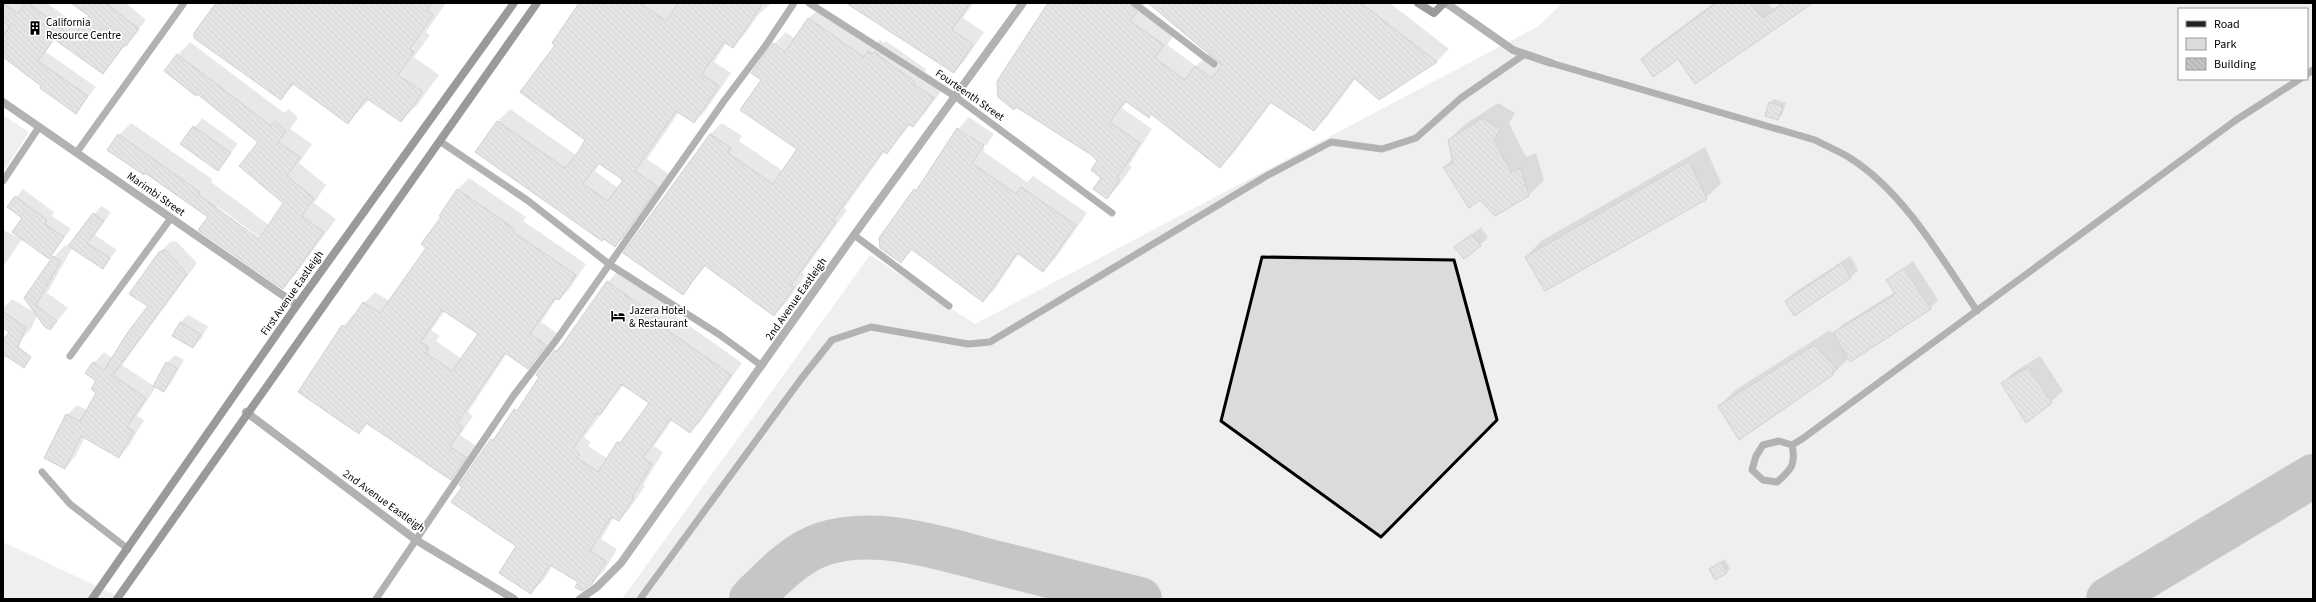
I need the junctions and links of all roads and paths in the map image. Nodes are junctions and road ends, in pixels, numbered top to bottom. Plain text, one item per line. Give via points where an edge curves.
1 (184, 3) edge
2 (514, 3) edge
3 (537, 3) edge
4 (794, 3) edge
5 (809, 3) edge
6 (1023, 3) edge
7 (1134, 3) edge
8 (1418, 3) edge
9 (1445, 3) edge
10 (1525, 54) junction
11 (1551, 63) joint
12 (1214, 64) dead end
13 (2298, 80) edge
14 (956, 97) junction
15 (3, 102) edge
16 (39, 127) junction
17 (441, 142) junction
18 (77, 152) junction
19 (3, 181) edge
20 (1112, 213) dead end
21 (171, 218) junction
22 (854, 235) junction
23 (609, 264) junction
24 (297, 305) junction
25 (949, 306) dead end
26 (1977, 311) junction
27 (70, 356) dead end
28 (762, 366) junction
29 (246, 412) junction
30 (1792, 445) junction
31 (42, 472) dead end
32 (416, 540) junction
33 (128, 549) junction
34 (92, 599) edge
35 (117, 599) edge
36 (376, 599) edge
37 (514, 599) edge
38 (580, 599) edge
39 (640, 599) edge

1 - 18 lane
2 - 24 main road, First Avenue Eastleigh
3 - 17 main road
4 - 23 lane
5 - 14 lane, Fourteenth Street
6 - 14 street, 2nd Avenue Eastleigh
7 - 12 lane
8 - 9 main road via 1434,13
9 - 10 street via 1513,50
10 - 11 street
10 - 39 lane via 1460,98 1416,138 1382,149 1332,142 1268,175 990,342 968,344 871,327 832,340
11 - 26 lane via 1815,140 1851,159 1917,221
13 - 26 lane via 2236,120
14 - 20 lane, Fourteenth Street
14 - 22 street, 2nd Avenue Eastleigh
15 - 16 street, Marimbi Street
16 - 18 street, Marimbi Street
16 - 19 lane
17 - 23 lane via 527,200
17 - 29 main road
18 - 21 street, Marimbi Street
21 - 24 street, Marimbi Street
21 - 27 lane
22 - 25 lane
22 - 28 street, 2nd Avenue Eastleigh
23 - 28 lane via 720,335
23 - 32 lane via 514,395
24 - 33 main road, First Avenue Eastleigh
26 - 30 lane
28 - 38 street, 2nd Avenue Eastleigh via 621,563 597,587
29 - 32 street, 2nd Avenue Eastleigh
29 - 35 main road
30 - 30 lane via 1779,441 1763,446 1756,456 1752,470 1763,480 1777,482 1789,471 1795,458
31 - 33 lane via 70,504
32 - 36 lane
32 - 37 street, 2nd Avenue Eastleigh
33 - 34 main road, First Avenue Eastleigh

